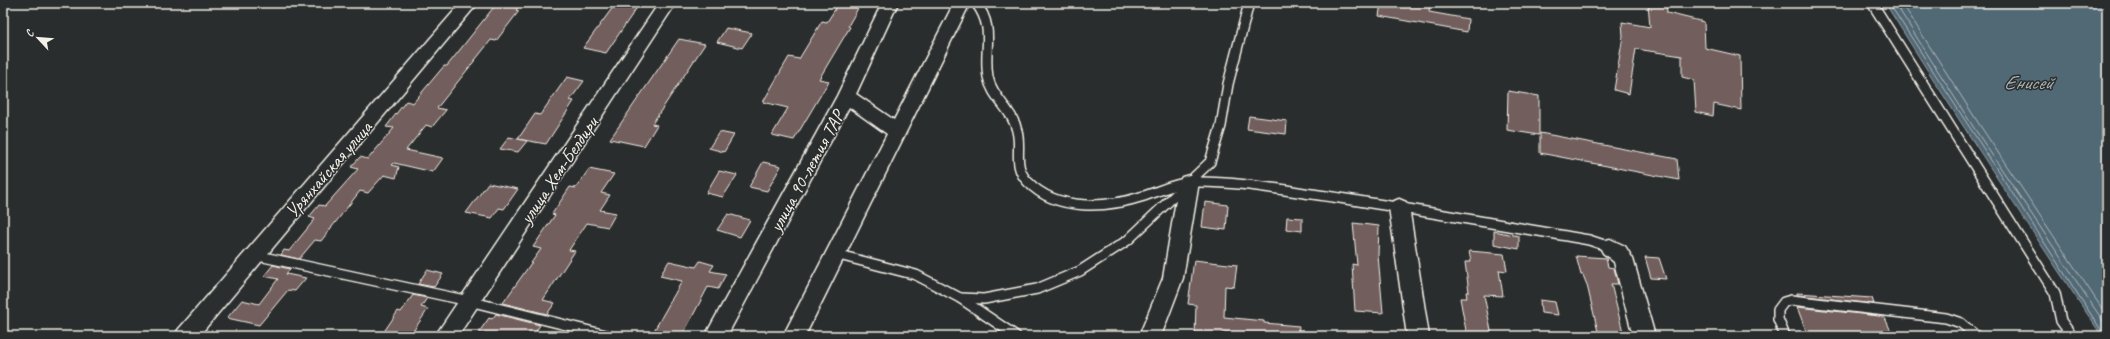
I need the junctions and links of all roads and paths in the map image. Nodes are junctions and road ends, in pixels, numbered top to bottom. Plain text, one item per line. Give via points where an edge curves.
1 (470, 3) edge
2 (668, 3) edge
3 (890, 3) edge
4 (962, 3) edge
5 (976, 3) edge
6 (1250, 3) edge
7 (1872, 3) edge
8 (846, 96) junction
9 (897, 132) junction
10 (1189, 182) junction
11 (1398, 207) junction
12 (1610, 247) joint
13 (835, 254) junction
14 (254, 255) junction
15 (960, 298) junction
16 (469, 301) junction
17 (186, 336) edge
18 (446, 336) edge
19 (610, 336) edge
20 (716, 336) edge
21 (794, 336) edge
22 (1016, 336) edge
23 (1150, 336) edge
24 (1418, 336) edge
25 (1644, 336) edge
26 (1785, 336) edge
27 (1976, 336) edge
28 (2072, 336) edge

1 - 14 street, Урянхайская улица
2 - 16 street, улица Хем-Белдири
3 - 8 street, улица 90-летия ТАР
4 - 9 street
5 - 10 lane via 988,22 988,77 994,92 1015,124 1018,140 1016,165 1027,181 1043,195 1089,204 1112,203 1142,197
6 - 10 lane via 1210,162
7 - 28 lane via 2055,293 2061,321
8 - 9 street
8 - 20 street, улица 90-летия ТАР
9 - 13 street
10 - 11 lane via 1222,182
10 - 15 lane via 1128,240 1080,270 1037,289 984,299
10 - 23 street via 1173,278
11 - 12 lane via 1589,240
11 - 24 street
12 - 25 street via 1623,259
13 - 15 lane via 916,275
13 - 21 street
14 - 16 lane
14 - 17 street, Урянхайская улица
15 - 22 lane
16 - 18 street, улица Хем-Белдири
16 - 19 lane
26 - 27 lane via 1778,308 1783,302 1791,300 1946,318 1961,323

